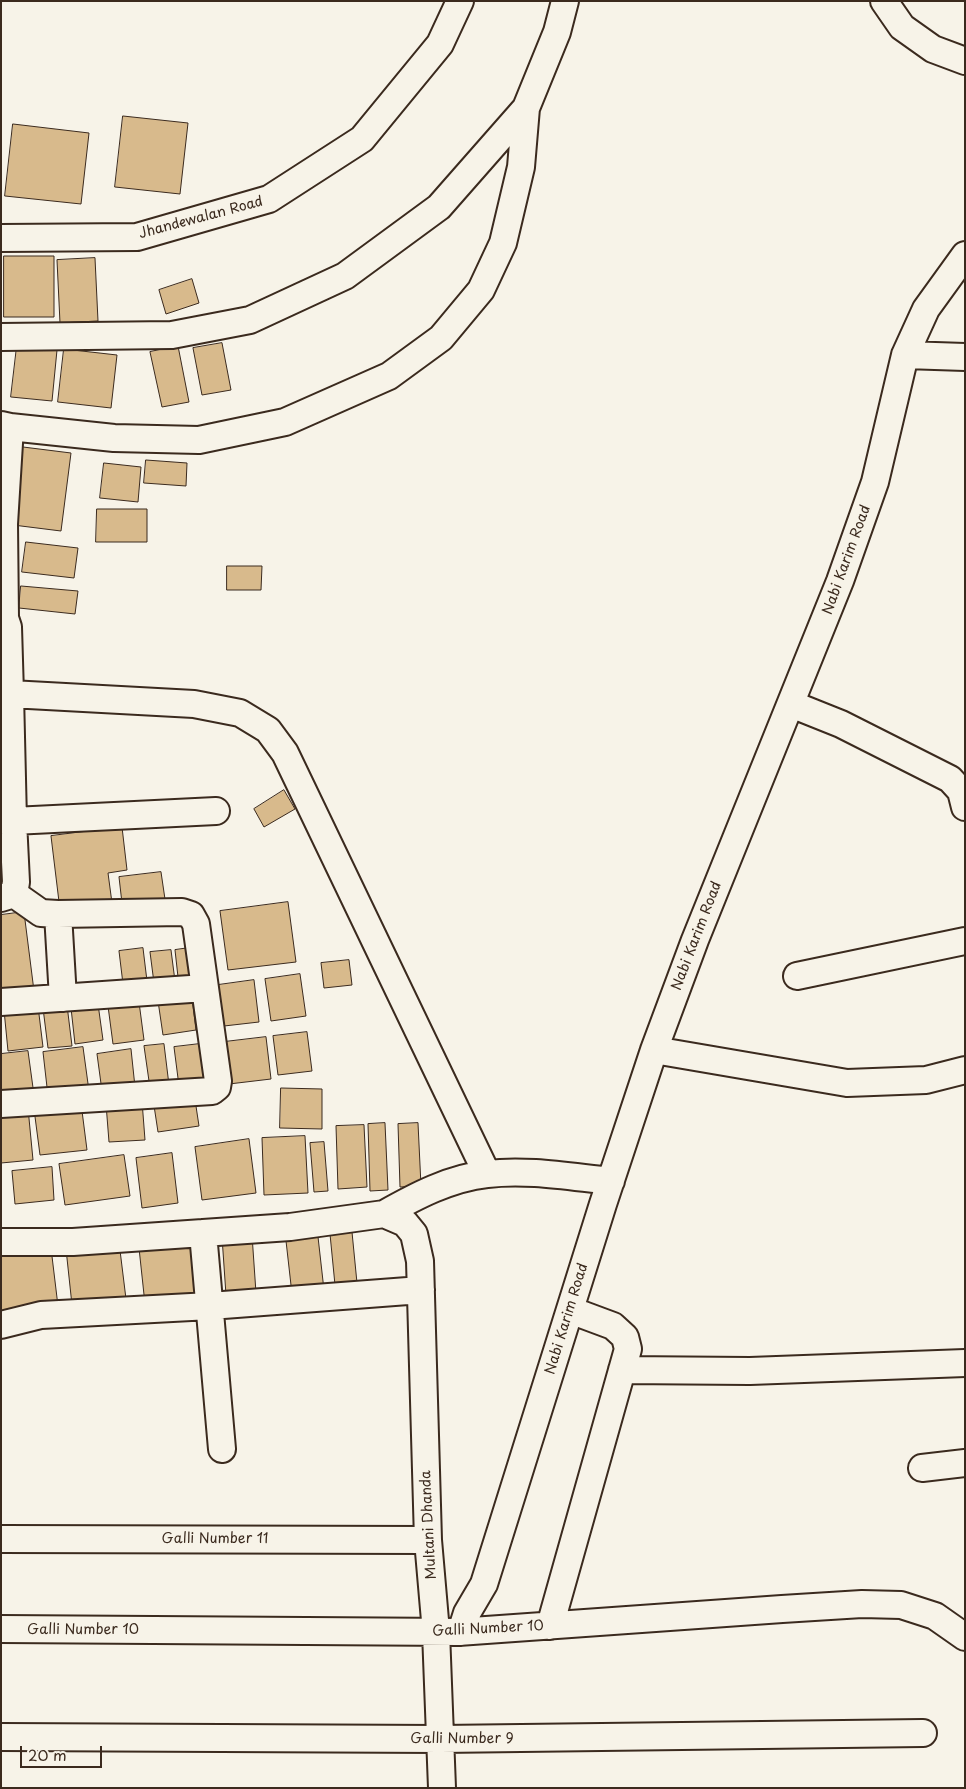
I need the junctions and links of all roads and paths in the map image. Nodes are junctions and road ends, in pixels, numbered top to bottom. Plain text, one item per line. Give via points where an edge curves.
1 (460, 1) edge
2 (565, 1) edge
3 (884, 1) edge
4 (965, 61) edge
5 (526, 108) junction
6 (1, 238) edge
7 (965, 254) edge
8 (1, 337) edge
9 (905, 355) junction
10 (965, 357) edge
11 (6, 426) edge
12 (2, 524) edge
13 (3, 617) edge
14 (6, 693) edge
15 (790, 704) junction
16 (6, 750) edge
17 (965, 807) edge
18 (216, 811) dead end
19 (7, 820) edge
20 (8, 896) edge
21 (58, 914) junction
22 (965, 941) edge
23 (797, 976) dead end
24 (206, 988) junction
25 (63, 998) junction
26 (1, 1002) edge
27 (654, 1050) junction
28 (965, 1070) edge
29 (1, 1104) edge
30 (487, 1174) junction
31 (611, 1181) junction
32 (384, 1214) junction
33 (203, 1233) junction
34 (1, 1242) edge
35 (421, 1290) junction
36 (210, 1306) junction
37 (570, 1310) junction
38 (1, 1325) edge
39 (965, 1363) edge
40 (622, 1370) junction
41 (222, 1449) dead end
42 (965, 1463) edge
43 (922, 1468) dead end
44 (1, 1539) edge
45 (428, 1540) junction
46 (550, 1626) junction
47 (1, 1629) edge
48 (452, 1632) junction
49 (965, 1637) edge
50 (923, 1733) dead end
51 (1, 1737) edge
52 (441, 1739) junction
53 (442, 1788) edge

1 - 6 street, Jhandewalan Road via 440,44 362,139 269,199 137,237
2 - 5 street via 558,32
3 - 4 street via 902,27 933,49
5 - 8 street via 439,207 345,276 250,320 172,335
5 - 11 street via 521,167 504,243 482,290 441,338 389,376 285,422 199,440 114,438
7 - 9 street, Nabi Karim Road via 926,308
9 - 10 street
9 - 15 street, Nabi Karim Road via 875,482 840,581
11 - 12 street
12 - 13 street
13 - 14 street via 8,627
14 - 16 street
14 - 30 street via 194,704 240,713 268,730 285,753
15 - 17 street via 841,724 950,779 961,791
15 - 27 street, Nabi Karim Road
16 - 19 street
18 - 19 street
19 - 20 street via 16,882
20 - 21 street via 41,912
21 - 24 street via 182,912 192,915
21 - 25 street
22 - 23 street
24 - 25 street
24 - 29 street via 218,1081 212,1091
25 - 26 street
27 - 28 street via 847,1083 926,1080
27 - 31 street, Nabi Karim Road
30 - 31 street via 532,1173
30 - 32 street via 419,1194
31 - 37 street, Nabi Karim Road
32 - 33 street
32 - 35 street, Multani Dhanda via 405,1223 414,1234 420,1261
33 - 34 street via 73,1242
33 - 36 street
35 - 36 street
35 - 45 street, Multani Dhanda
36 - 38 street via 41,1315
36 - 41 street
37 - 40 street via 613,1326 625,1336 628,1348
37 - 48 street, Nabi Karim Road via 484,1584
39 - 40 street via 750,1371
40 - 46 street
42 - 43 street
44 - 45 street, Galli Number 11
45 - 48 street, Multani Dhanda
46 - 48 street, Galli Number 10
46 - 49 street, Galli Number 10 via 901,1604 934,1616
47 - 48 street, Galli Number 10
48 - 52 street, Multani Dhanda
50 - 52 street, Galli Number 9
51 - 52 street, Galli Number 9
52 - 53 street, Multani Dhanda

